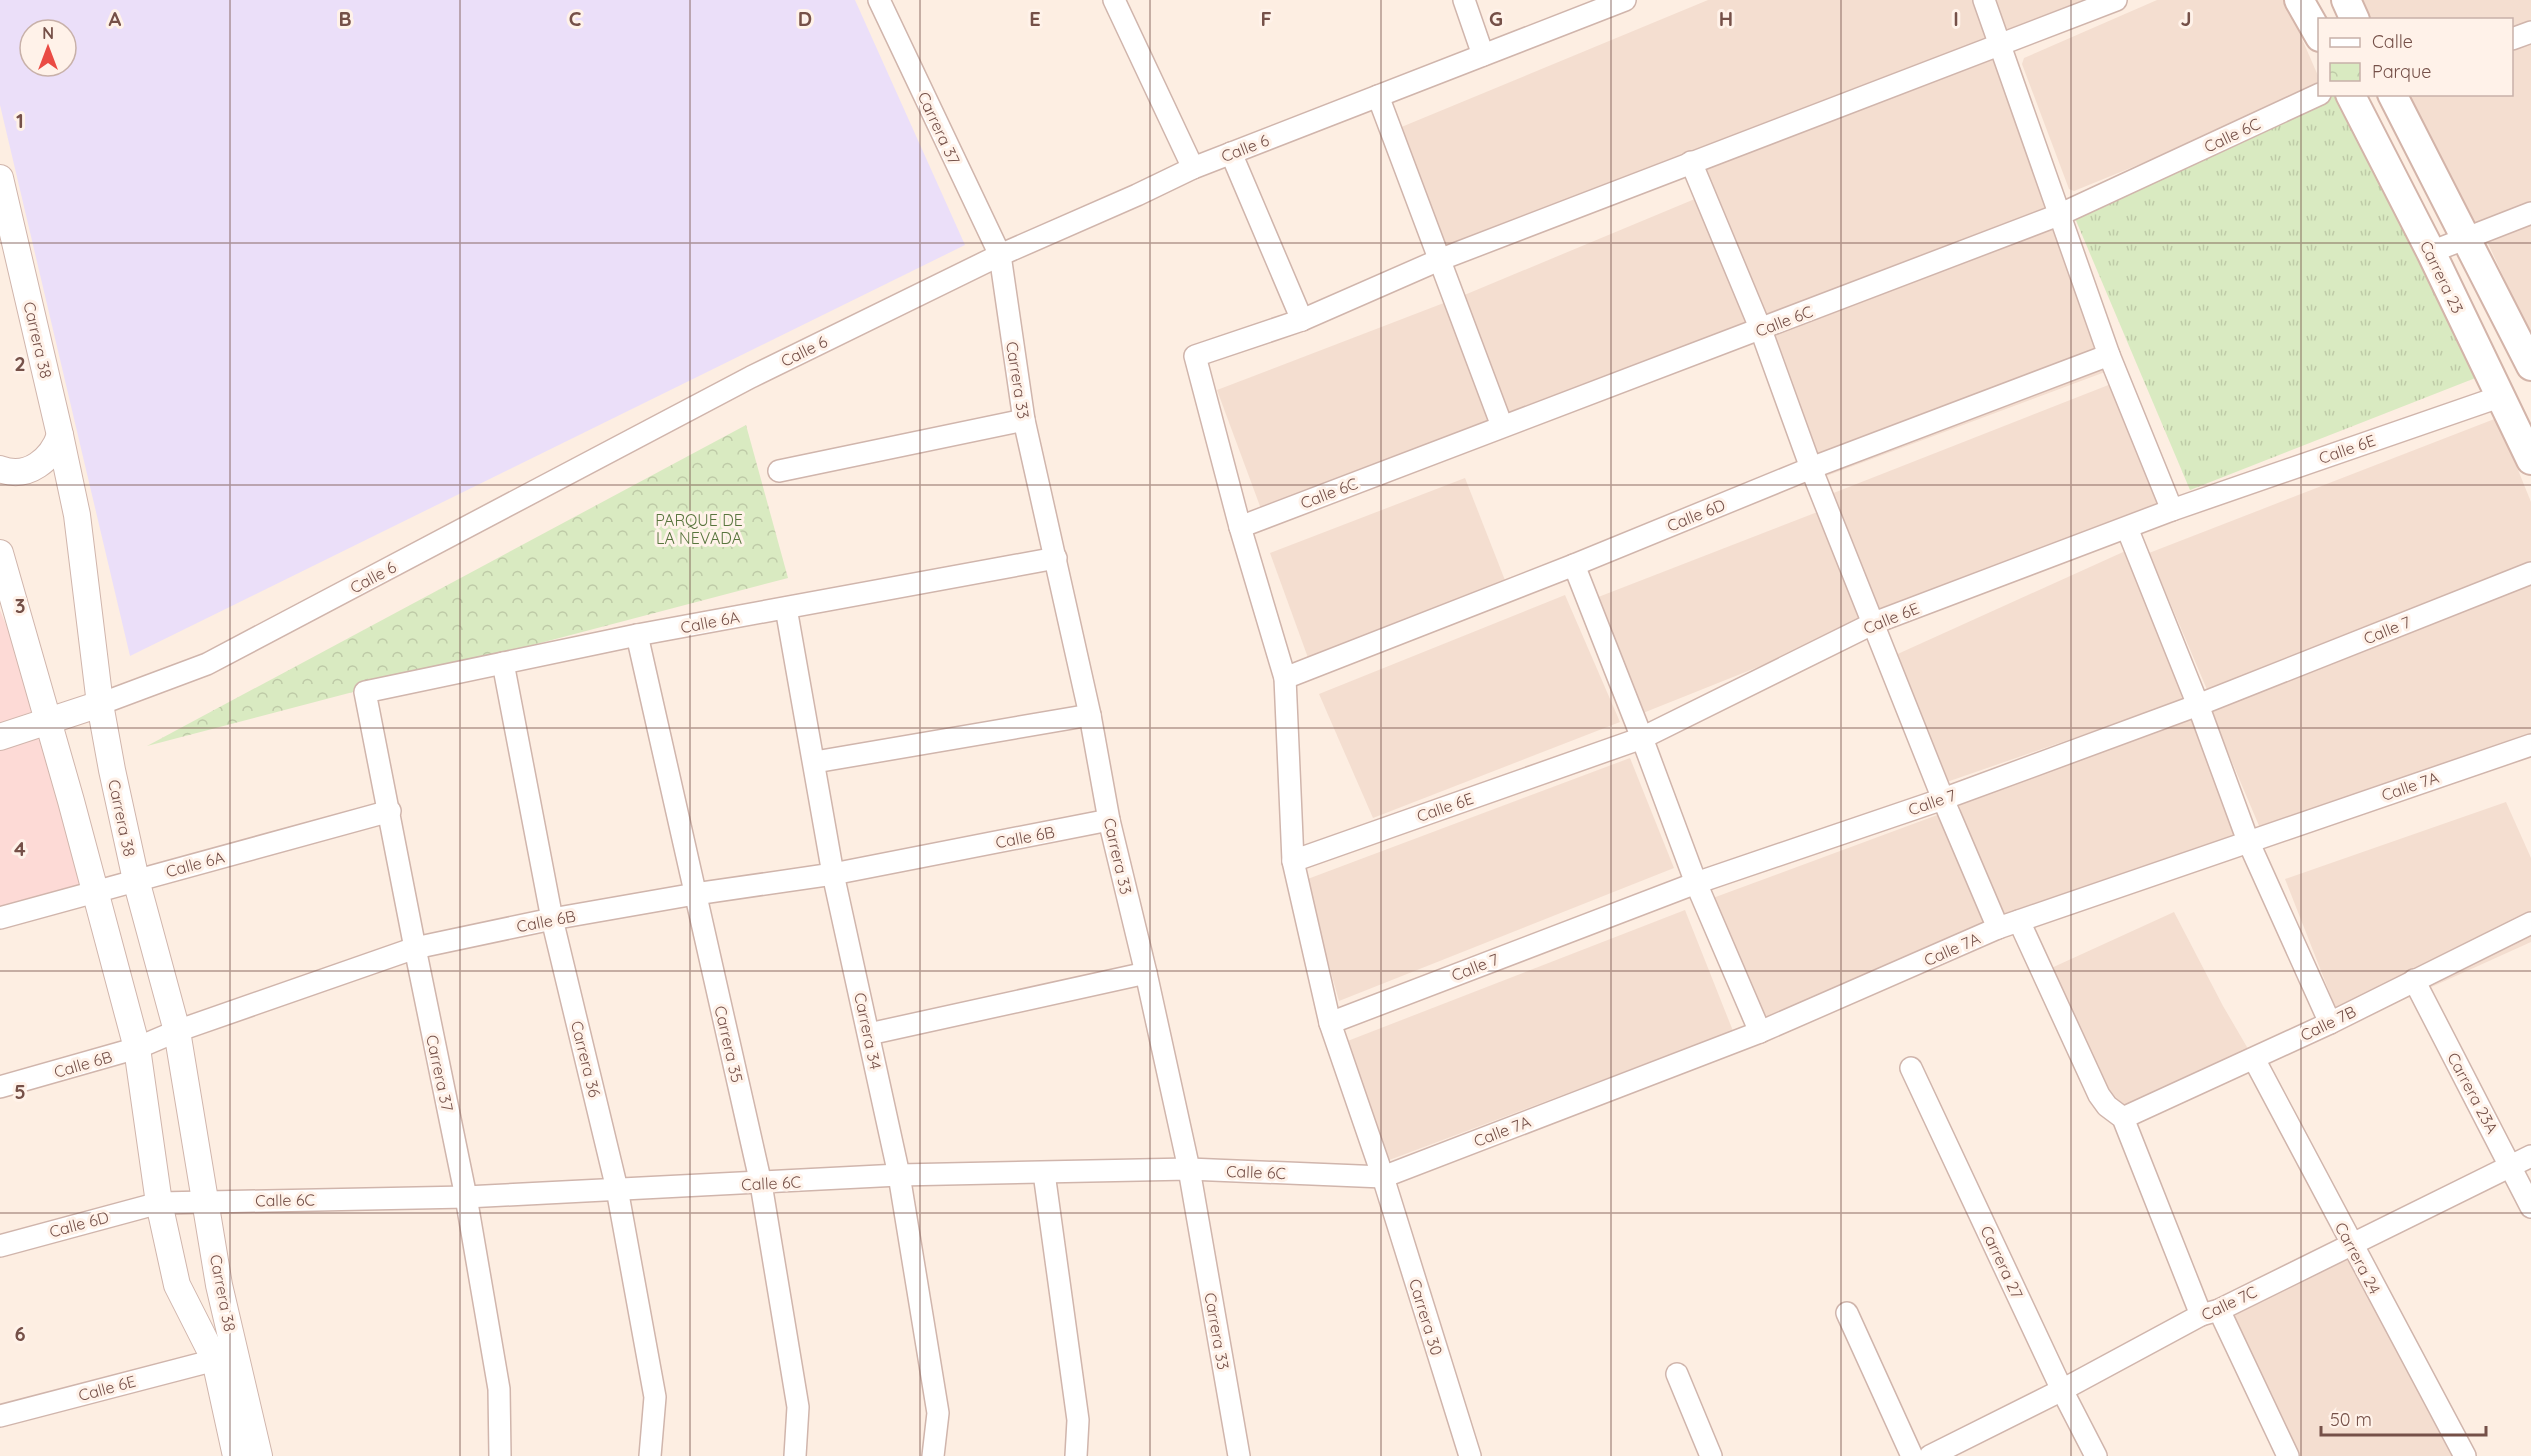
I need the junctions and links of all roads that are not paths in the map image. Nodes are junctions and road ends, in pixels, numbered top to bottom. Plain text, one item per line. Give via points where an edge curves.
1 (879, 0) edge
2 (1464, 0) edge
3 (1984, 0) edge
4 (2116, 0) edge
5 (2299, 0) edge
6 (2346, 0) edge
7 (1618, 1) edge
8 (1122, 2) edge
9 (2354, 18) edge
10 (2531, 32) edge
11 (2318, 35) edge
12 (2513, 38) edge
13 (2000, 43) junction
14 (1483, 56) junction
15 (2318, 94) edge
16 (1378, 96) junction
17 (2351, 96) edge
18 (2393, 96) edge
19 (1231, 153) junction
20 (1691, 162) junction
21 (1193, 168) junction
22 (0, 178) edge
23 (2531, 213) edge
24 (2061, 214) junction
25 (2465, 238) junction
26 (2431, 252) junction
27 (1000, 255) junction
28 (1439, 260) junction
29 (1302, 320) junction
30 (1761, 330) junction
31 (2109, 355) junction
32 (2531, 366) edge
33 (2499, 397) junction
34 (1024, 420) junction
35 (1502, 426) junction
36 (60, 435) junction
37 (2531, 460) edge
38 (1811, 468) junction
39 (0, 469) edge
40 (779, 471) dead end
41 (2172, 510) junction
42 (1240, 527) junction
43 (2127, 528) junction
44 (0, 554) edge
45 (1056, 558) junction
46 (1574, 565) junction
47 (2531, 573) edge
48 (786, 608) junction
49 (1874, 623) junction
50 (637, 635) junction
51 (503, 663) junction
52 (1285, 678) junction
53 (365, 692) joint
54 (100, 704) junction
55 (2198, 705) junction
56 (1090, 715) junction
57 (48, 720) junction
58 (0, 737) edge
59 (1642, 738) junction
60 (2531, 746) edge
61 (815, 762) junction
62 (1943, 799) junction
63 (390, 811) junction
64 (1109, 820) junction
65 (2248, 841) junction
66 (1293, 861) junction
67 (833, 874) junction
68 (136, 880) junction
69 (1696, 883) junction
70 (96, 891) junction
71 (695, 894) junction
72 (0, 918) edge
73 (552, 919) junction
74 (2019, 921) junction
75 (2531, 923) edge
76 (1998, 928) junction
77 (414, 948) junction
78 (1146, 973) junction
79 (2414, 980) junction
80 (1330, 1023) junction
81 (2330, 1023) junction
82 (177, 1031) junction
83 (1760, 1032) junction
84 (869, 1034) junction
85 (137, 1048) junction
86 (2254, 1059) junction
87 (1911, 1068) dead end
88 (0, 1087) edge
89 (2123, 1118) junction
90 (2531, 1156) edge
91 (2511, 1166) junction
92 (1189, 1169) junction
93 (1044, 1173) junction
94 (898, 1175) junction
95 (1383, 1177) junction
96 (761, 1184) junction
97 (617, 1190) junction
98 (466, 1197) junction
99 (207, 1201) junction
100 (159, 1203) junction
101 (2531, 1207) edge
102 (2350, 1243) junction
103 (0, 1246) edge
104 (1847, 1313) dead end
105 (2210, 1313) junction
106 (215, 1360) junction
107 (1677, 1374) dead end
108 (2062, 1390) junction
109 (0, 1416) edge
110 (236, 1456) edge
111 (259, 1456) edge
112 (500, 1456) edge
113 (650, 1456) edge
114 (795, 1456) edge
115 (933, 1456) edge
116 (1076, 1456) edge
117 (1239, 1456) edge
118 (1470, 1456) edge
119 (1711, 1456) edge
120 (1912, 1456) edge
121 (1930, 1456) edge
122 (2096, 1456) edge
123 (2288, 1456) edge
124 (2464, 1456) edge

1 - 27 street, Carrera 37
2 - 14 street
3 - 13 street
4 - 13 street
5 - 11 main road
6 - 9 main road
7 - 14 street, Calle 6
8 - 21 street
10 - 12 street
13 - 20 street
13 - 24 street
14 - 16 street, Calle 6
15 - 24 street, Calle 6C
16 - 19 street, Calle 6
16 - 28 street
17 - 26 main road, Carrera 23
18 - 25 main road
19 - 21 street, Calle 6
19 - 29 street
20 - 28 street
20 - 30 street
21 - 27 street, Calle 6
22 - 36 street, Carrera 38
23 - 25 street
24 - 30 street, Calle 6C
24 - 31 street
25 - 26 street
25 - 32 main road
26 - 33 main road, Carrera 23
27 - 34 street, Carrera 33
27 - 54 street, Calle 6 via 751,377 207,664
28 - 29 street
28 - 35 street
29 - 42 street, Carrera 30 via 1195,356
30 - 35 street, Calle 6C
30 - 38 street
31 - 38 street, Calle 6D
31 - 41 street
33 - 37 main road, Carrera 23
33 - 41 street, Calle 6E
34 - 40 street
34 - 45 street, Carrera 33
35 - 42 street, Calle 6C
36 - 39 street via 54,451 41,464 24,471
36 - 54 street, Carrera 38 via 76,515
38 - 46 street, Calle 6D
38 - 49 street
41 - 43 street, Calle 6E
42 - 52 street, Carrera 30
43 - 49 street, Calle 6E
43 - 55 street
44 - 57 street, Carrera 38
45 - 48 street, Calle 6A
45 - 56 street, Carrera 33
46 - 52 street, Calle 6D
46 - 59 street
47 - 55 street, Calle 7
48 - 50 street, Calle 6A
48 - 61 street, Carrera 34
49 - 59 street, Calle 6E
49 - 62 street
50 - 51 street, Calle 6A
50 - 71 street, Carrera 35
51 - 53 street, Calle 6A
51 - 73 street, Carrera 36
52 - 66 street, Carrera 30
53 - 63 street, Carrera 37
54 - 57 street, Calle 6
54 - 68 street, Carrera 38
55 - 62 street, Calle 7
55 - 65 street
56 - 61 street
56 - 64 street, Carrera 33
57 - 58 street, Calle 6
57 - 70 street, Carrera 38
59 - 66 street, Calle 6E
59 - 69 street
60 - 65 street, Calle 7A
61 - 67 street, Carrera 34
62 - 69 street, Calle 7
62 - 76 street
63 - 68 street, Calle 6A
63 - 77 street, Carrera 37
64 - 67 street, Calle 6B
64 - 78 street, Carrera 33
65 - 74 street, Calle 7A
65 - 81 street
66 - 80 street, Carrera 30
67 - 71 street, Calle 6B
67 - 84 street, Carrera 34
68 - 70 street, Calle 6A
68 - 82 street, Carrera 38
69 - 80 street, Calle 7
69 - 83 street
70 - 72 street, Calle 6A
70 - 85 street, Carrera 38
71 - 73 street, Calle 6B
71 - 96 street, Carrera 35
73 - 77 street, Calle 6B
73 - 97 street, Carrera 36
74 - 76 street, Calle 7A
74 - 89 street via 2099,1095
75 - 79 street, Calle 7B
76 - 83 street, Calle 7A
77 - 82 street, Calle 6B
77 - 98 street, Carrera 37
78 - 84 street
78 - 92 street, Carrera 33
79 - 81 street, Calle 7B
79 - 91 street, Carrera 23A
80 - 95 street, Carrera 30
81 - 86 street, Calle 7B
82 - 85 street, Calle 6B
82 - 99 street, Carrera 38
83 - 95 street, Calle 7A
84 - 94 street, Carrera 34
85 - 88 street, Calle 6B
85 - 100 street, Carrera 38
86 - 89 street, Calle 7B
86 - 102 street, Carrera 24
87 - 108 street, Carrera 27
89 - 105 street
90 - 91 street, Calle 7C
91 - 101 street, Carrera 23A
91 - 102 street, Calle 7C
92 - 93 street, Calle 6C
92 - 95 street, Calle 6C
92 - 117 street, Carrera 33
93 - 94 street, Calle 6C
93 - 116 street via 1078,1420
94 - 96 street, Calle 6C
94 - 115 street, Carrera 34 via 938,1413
95 - 118 street, Carrera 30
96 - 97 street, Calle 6C
96 - 114 street, Carrera 35 via 798,1407
97 - 98 street, Calle 6C
97 - 113 street, Carrera 36 via 655,1396
98 - 99 street, Calle 6C
98 - 112 street, Carrera 37 via 499,1389
99 - 100 street, Calle 6C
99 - 111 street, Carrera 38 via 219,1285
100 - 103 street, Calle 6D
100 - 106 street, Carrera 38 via 177,1285
102 - 105 street, Calle 7C
102 - 124 street, Carrera 24
104 - 120 street
105 - 108 street, Calle 7C
105 - 123 street
106 - 109 street, Calle 6E
106 - 110 street, Carrera 38
107 - 119 street
108 - 121 street, Calle 7C
108 - 122 street, Carrera 27

